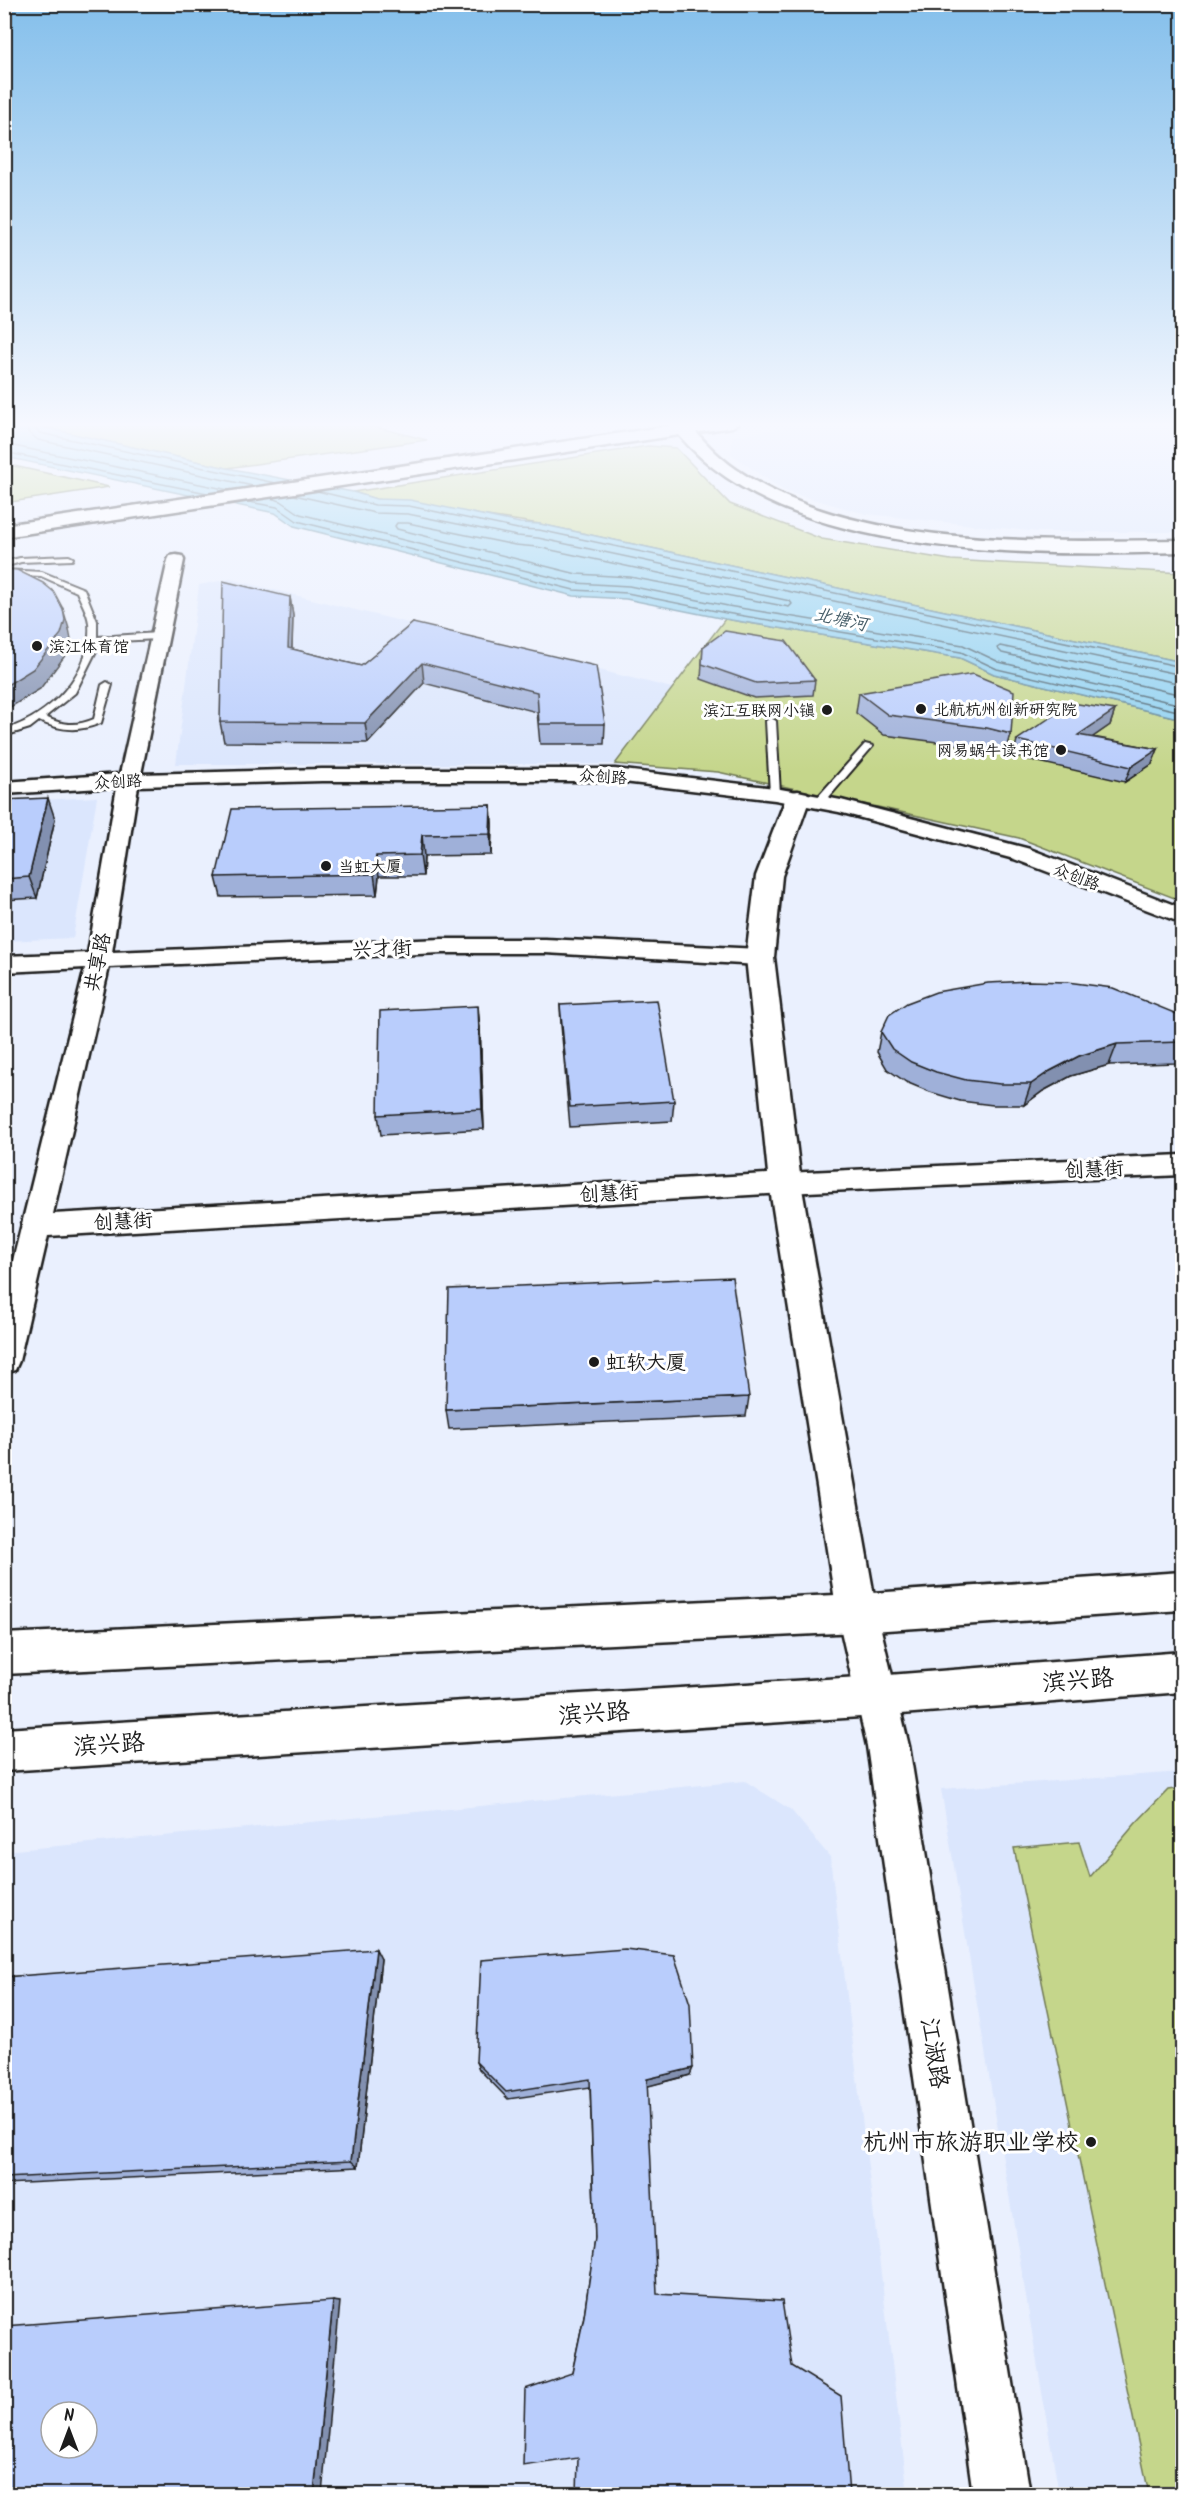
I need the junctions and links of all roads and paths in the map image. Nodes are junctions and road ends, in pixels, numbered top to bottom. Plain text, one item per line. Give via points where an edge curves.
1 (929, 539) edge
2 (1182, 546) edge
3 (69, 558) dead end
4 (176, 560) dead end
5 (4, 565) edge
6 (4, 572) edge
7 (158, 636) junction
8 (92, 640) junction
9 (107, 686) dead end
10 (38, 717) junction
11 (771, 721) dead end
12 (4, 733) edge
13 (868, 746) dead end
14 (129, 780) junction
15 (4, 788) edge
16 (797, 798) junction
17 (1182, 916) edge
18 (760, 957) junction
19 (99, 959) junction
20 (4, 964) edge
21 (1182, 1165) edge
22 (785, 1183) junction
23 (35, 1226) junction
24 (4, 1361) edge
25 (1182, 1591) edge
26 (857, 1613) junction
27 (4, 1654) edge
28 (1182, 1672) edge
29 (876, 1696) junction
30 (4, 1750) edge
31 (1002, 2494) edge

1 - 2 main road via 998,544
3 - 5 lane via 20,560
4 - 7 street, 共享路
6 - 8 lane via 42,574 81,591 93,621
7 - 8 lane
7 - 14 street, 共享路
8 - 10 lane via 92,651 72,691
9 - 10 lane via 98,721 79,729 58,726
10 - 12 lane via 27,726
11 - 16 lane
13 - 16 lane
14 - 15 street, 众创路
14 - 16 street, 众创路 via 603,775
14 - 19 street, 共享路
16 - 17 street, 众创路 via 1022,854
16 - 18 main road, 江淑路 via 769,876
18 - 19 street, 兴才街 via 465,946
18 - 22 main road, 江淑路
19 - 20 street, 兴才街
19 - 23 street, 共享路
21 - 22 street, 创慧街
22 - 23 street, 创慧街
22 - 26 main road, 江淑路
23 - 24 street, 共享路
25 - 26 main road
26 - 27 main road
26 - 29 main road, 江淑路
28 - 29 main road, 滨兴路
29 - 30 main road, 滨兴路
29 - 31 main road, 江淑路 via 888,1746

